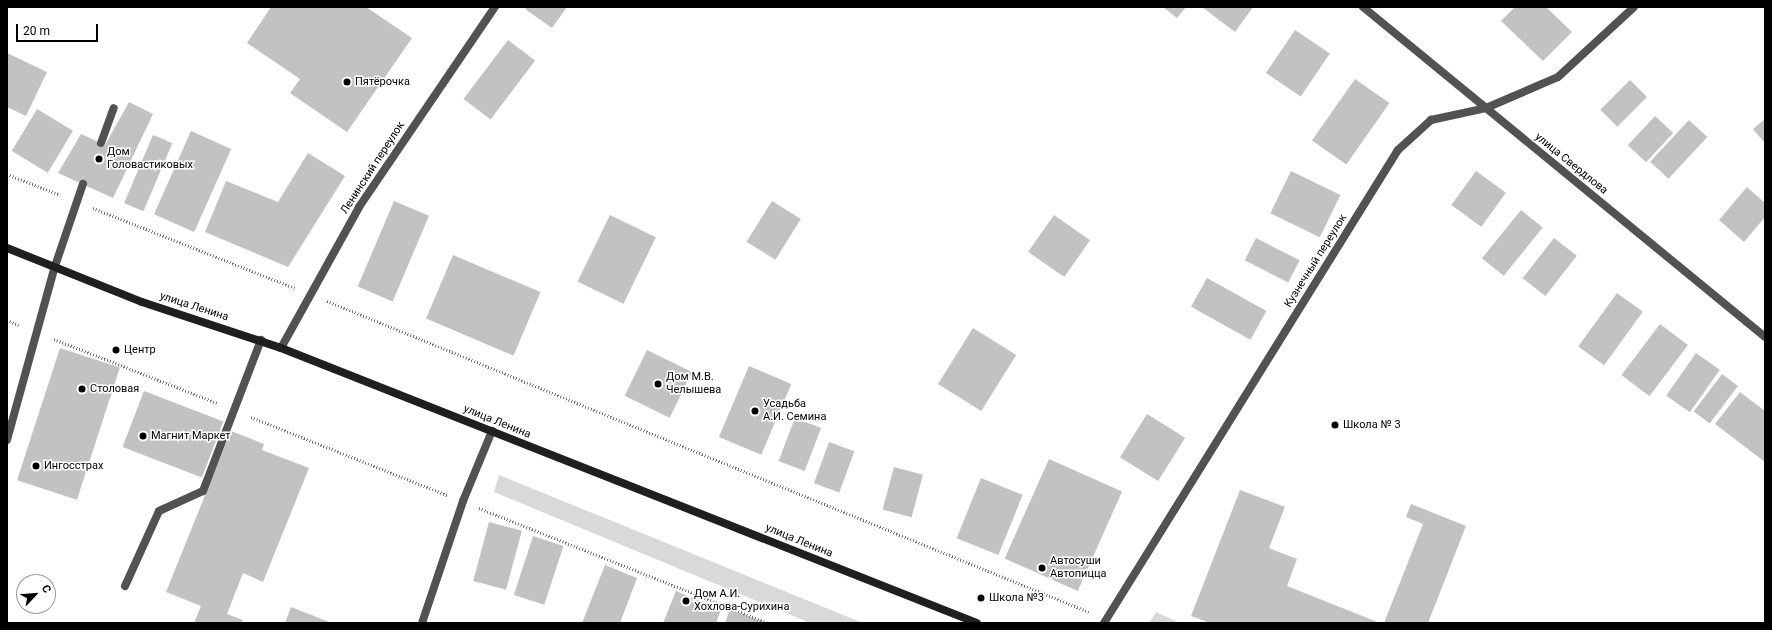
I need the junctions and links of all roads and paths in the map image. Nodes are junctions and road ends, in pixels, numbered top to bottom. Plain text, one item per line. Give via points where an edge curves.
1 (494, 7) edge
2 (1363, 7) edge
3 (1634, 7) edge
4 (114, 108) dead end
5 (1486, 108) junction
6 (101, 143) dead end
7 (7, 174) edge
8 (83, 184) dead end
9 (76, 201) junction
10 (7, 248) edge
11 (54, 269) junction
12 (310, 294) junction
13 (38, 333) junction
14 (1765, 337) edge
15 (261, 340) junction
16 (281, 348) junction
17 (236, 411) junction
18 (492, 431) junction
19 (7, 440) edge
20 (463, 501) junction
21 (125, 586) dead end
22 (1104, 621) edge
23 (422, 623) edge
24 (768, 623) edge
25 (977, 623) edge

1 - 12 street, Ленинский переулок via 358,207
2 - 5 street, улица Свердлова
3 - 5 street, Кузнечный переулок via 1558,76
4 - 6 street
5 - 14 street, улица Свердлова
5 - 22 street, Кузнечный переулок via 1431,120 1398,150
7 - 9 path
8 - 9 street
9 - 11 street
9 - 12 path
10 - 11 main road, улица Ленина
11 - 13 street
11 - 15 main road, улица Ленина via 142,302
12 - 16 street, Ленинский переулок
12 - 22 path
13 - 17 path
13 - 19 street
15 - 16 main road, улица Ленина
15 - 17 street
16 - 18 main road, улица Ленина
17 - 20 path
17 - 21 street via 202,491 159,511
18 - 20 street
18 - 25 main road, улица Ленина
20 - 23 street
20 - 24 path

